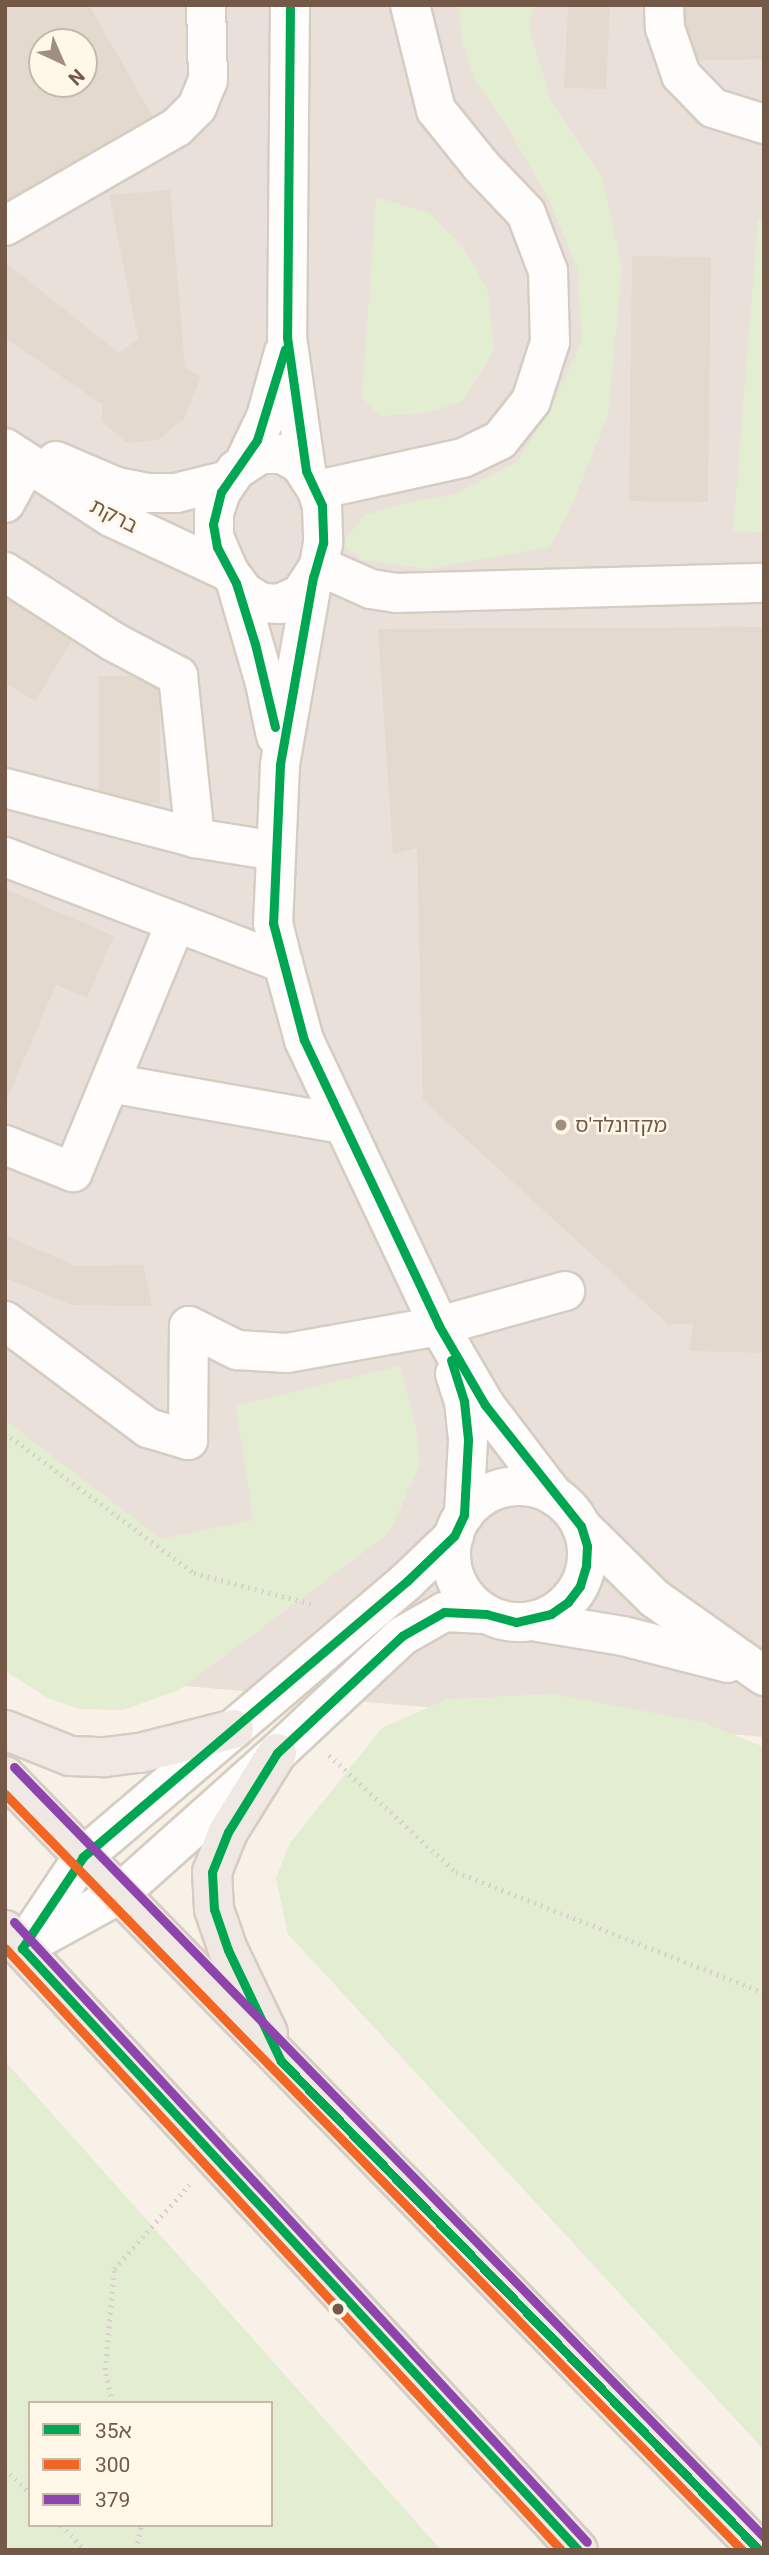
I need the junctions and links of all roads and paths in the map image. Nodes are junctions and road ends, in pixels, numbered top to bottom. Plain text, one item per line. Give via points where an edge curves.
1 (206, 5) edge
2 (290, 5) edge
3 (410, 5) edge
4 (664, 5) edge
5 (764, 124) edge
6 (5, 226) edge
7 (288, 337) junction
8 (12, 449) edge
9 (235, 472) junction
10 (312, 480) junction
11 (5, 502) edge
12 (5, 572) edge
13 (316, 572) junction
14 (233, 578) junction
15 (764, 583) edge
16 (280, 765) junction
17 (5, 788) edge
18 (195, 838) junction
19 (276, 851) junction
20 (5, 857) edge
21 (176, 922) junction
22 (283, 963) junction
23 (110, 1083) junction
24 (343, 1124) junction
25 (5, 1145) edge
26 (565, 1291) dead end
27 (5, 1321) edge
28 (439, 1326) junction
29 (5, 1433) edge
30 (554, 1496) junction
31 (581, 1525) junction
32 (459, 1526) junction
33 (486, 1614) junction
34 (364, 1617) junction
35 (532, 1621) junction
36 (763, 1675) edge
37 (234, 1729) junction
38 (5, 1730) edge
39 (290, 1741) junction
40 (5, 1776) edge
41 (83, 1857) junction
42 (118, 1895) junction
43 (14, 1939) edge
44 (764, 1993) edge
45 (281, 2061) junction
46 (214, 2156) junction
47 (112, 2401) edge
48 (5, 2469) edge
49 (28, 2491) edge
50 (63, 2527) edge
51 (141, 2527) edge
52 (85, 2550) edge
53 (136, 2550) edge
54 (578, 2550) edge
55 (759, 2550) edge

1 - 6 street via 208,80 197,107 177,127
2 - 7 street
3 - 10 street via 436,110 526,213 548,271 550,342 531,401 500,440 463,458
4 - 5 street via 665,28 681,75 713,108
7 - 9 street via 265,416
7 - 10 street
8 - 9 street, ברקת via 117,487 147,493 176,493
8 - 11 street
8 - 14 street, ברקת via 111,517
9 - 10 street via 261,454 282,454 291,457
9 - 14 street via 221,492 213,524 217,547
10 - 13 street via 323,526
12 - 18 street via 112,641 178,676
13 - 14 street via 301,594 280,604 252,598
13 - 15 street via 397,593
13 - 16 street
14 - 16 street via 265,683
16 - 19 street
17 - 18 street
18 - 19 street
19 - 22 street via 273,923
20 - 21 street
21 - 22 street
21 - 23 street
22 - 24 street via 304,1040
23 - 24 street
23 - 25 street via 74,1172
24 - 28 street
26 - 28 street
27 - 28 street via 148,1429 188,1440 189,1326 237,1350 287,1353
28 - 30 street via 485,1405
28 - 32 street via 464,1401 468,1440
29 - 34 path via 194,1573
30 - 31 street via 570,1508
30 - 32 street via 535,1488 496,1490 478,1500
31 - 35 street via 587,1546 580,1586 568,1602
31 - 36 street via 654,1598
32 - 33 street via 451,1554 460,1588
32 - 34 street
33 - 35 street via 500,1620
33 - 39 street via 444,1612 402,1636
34 - 37 street
35 - 36 street via 677,1648
37 - 38 highway via 140,1753 105,1757 70,1756
37 - 41 street
39 - 42 street
39 - 44 path via 456,1872
39 - 45 highway via 228,1832 212,1872 214,1909 228,1950
40 - 41 highway
41 - 42 highway
41 - 43 street
42 - 43 street
42 - 45 highway
43 - 46 highway
45 - 55 highway
46 - 47 path via 114,2269 105,2370
46 - 54 highway
48 - 49 path
50 - 52 path
51 - 53 path

